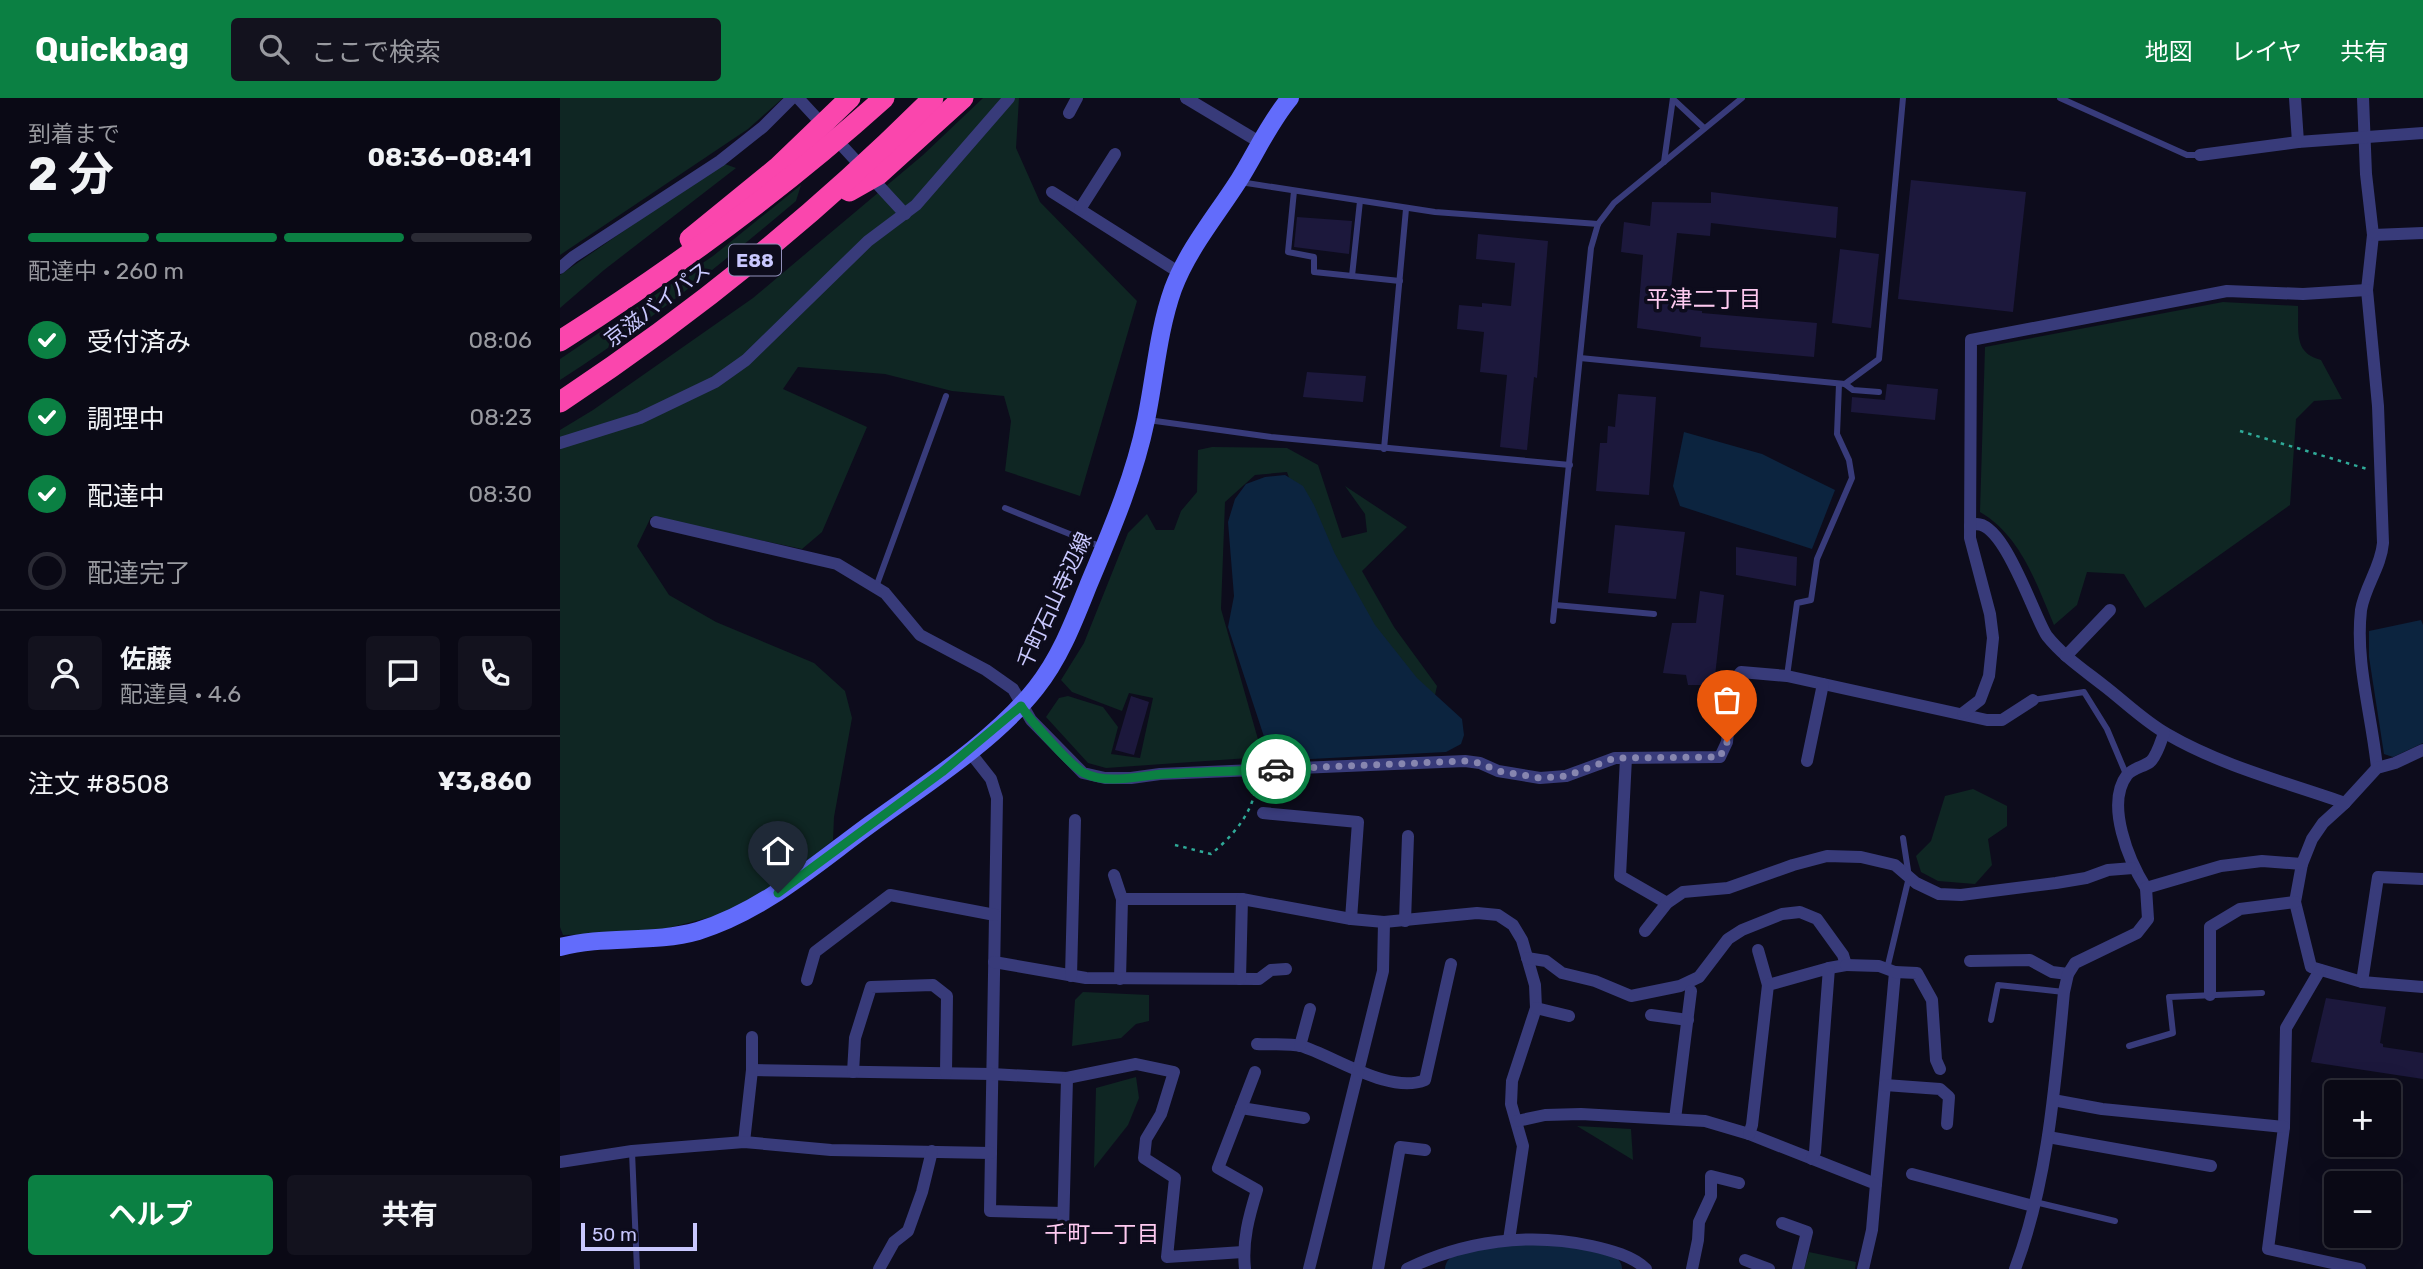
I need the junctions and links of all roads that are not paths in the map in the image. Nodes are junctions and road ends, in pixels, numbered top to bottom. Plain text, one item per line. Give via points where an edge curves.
1 (792, 98) edge
2 (850, 98) edge
3 (884, 98) edge
4 (933, 98) edge
5 (963, 98) edge
6 (1009, 98) edge
7 (1077, 98) edge
8 (1186, 98) edge
9 (1290, 98) edge
10 (1673, 98) edge
11 (1742, 98) edge
12 (1903, 98) edge
13 (2060, 98) edge
14 (2295, 98) edge
15 (2363, 98) edge
16 (801, 101) edge
17 (1069, 113) dead end
18 (1704, 128) junction
19 (2423, 133) edge
20 (2364, 136) junction
21 (2298, 142) junction
22 (1261, 143) junction
23 (1115, 154) dead end
24 (2200, 155) joint
25 (1664, 162) junction
26 (1238, 182) junction
27 (1294, 191) junction
28 (1052, 192) dead end
29 (1360, 201) junction
30 (1080, 209) junction
31 (1406, 209) junction
32 (815, 211) junction
33 (905, 214) junction
34 (1598, 224) junction
35 (2423, 233) edge
36 (2373, 235) junction
37 (560, 268) edge
38 (1180, 273) junction
39 (1352, 276) junction
40 (1400, 281) junction
41 (2367, 290) junction
42 (588, 323) junction
43 (560, 341) edge
44 (1580, 358) junction
45 (1842, 384) junction
46 (1879, 392) dead end
47 (946, 396) dead end
48 (560, 402) edge
49 (1146, 420) junction
50 (560, 443) edge
51 (1384, 449) junction
52 (1570, 465) junction
53 (1005, 508) dead end
54 (656, 522) dead end
55 (1970, 526) junction
56 (1104, 548) junction
57 (876, 587) junction
58 (1555, 605) junction
59 (2110, 610) dead end
60 (1654, 614) dead end
61 (1553, 621) dead end
62 (2066, 656) junction
63 (1787, 676) junction
64 (1823, 684) junction
65 (2034, 701) joint
66 (1021, 706) junction
67 (1963, 713) junction
68 (2164, 733) junction
69 (2423, 750) edge
70 (969, 751) junction
71 (1626, 758) junction
72 (1807, 761) dead end
73 (2377, 768) junction
74 (2127, 776) junction
75 (2345, 803) junction
76 (1263, 813) dead end
77 (1075, 820) dead end
78 (1408, 836) dead end
79 (1903, 838) dead end
80 (2302, 864) junction
81 (2133, 868) junction
82 (1114, 875) dead end
83 (1909, 877) junction
84 (2423, 879) edge
85 (2146, 888) junction
86 (1122, 899) junction
87 (1242, 899) junction
88 (2295, 902) junction
89 (1667, 903) junction
90 (995, 915) junction
91 (1351, 919) junction
92 (1405, 920) junction
93 (1384, 922) junction
94 (1645, 932) dead end
95 (560, 947) edge
96 (1758, 950) dead end
97 (1527, 958) junction
98 (1970, 961) dead end
99 (994, 962) junction
100 (1451, 964) dead end
101 (1846, 965) junction
102 (1829, 968) junction
103 (1286, 969) dead end
104 (2320, 970) junction
105 (1891, 971) junction
106 (2068, 974) junction
107 (1071, 976) junction
108 (1120, 979) junction
109 (1240, 979) junction
110 (807, 980) dead end
111 (2362, 982) junction
112 (1768, 985) junction
113 (2423, 987) edge
114 (1691, 991) dead end
115 (2064, 992) junction
116 (2262, 993) dead end
117 (2210, 995) junction
118 (1536, 1008) junction
119 (1310, 1009) dead end
120 (1569, 1016) dead end
121 (1651, 1016) dead end
122 (1688, 1020) junction
123 (1991, 1020) dead end
124 (752, 1037) dead end
125 (1257, 1044) dead end
126 (1300, 1046) junction
127 (2129, 1046) dead end
128 (1940, 1069) dead end
129 (752, 1070) junction
130 (1356, 1071) junction
131 (853, 1072) junction
132 (1255, 1072) dead end
133 (946, 1073) junction
134 (992, 1074) junction
135 (1067, 1078) junction
136 (1885, 1085) junction
137 (2053, 1100) junction
138 (1241, 1108) junction
139 (1304, 1118) dead end
140 (1675, 1119) junction
141 (1517, 1121) junction
142 (1947, 1124) dead end
143 (2284, 1127) junction
144 (1749, 1134) junction
145 (2048, 1137) junction
146 (744, 1142) junction
147 (1425, 1150) dead end
148 (632, 1152) junction
149 (932, 1152) junction
150 (991, 1153) junction
151 (1812, 1159) junction
152 (560, 1162) edge
153 (2211, 1166) dead end
154 (1912, 1174) dead end
155 (1739, 1183) dead end
156 (1876, 1184) junction
157 (2034, 1204) junction
158 (1063, 1213) junction
159 (2115, 1221) dead end
160 (1783, 1223) dead end
161 (1063, 1231) dead end
162 (1509, 1240) junction
163 (1243, 1252) junction
164 (1745, 1260) dead end
165 (637, 1269) edge
166 (879, 1269) edge
167 (1245, 1269) edge
168 (1309, 1269) edge
169 (1378, 1269) edge
170 (1407, 1269) edge
171 (1646, 1269) edge
172 (1692, 1269) edge
173 (1769, 1269) edge
174 (1798, 1269) edge
175 (1863, 1269) edge
176 (2015, 1269) edge
177 (2360, 1269) edge

1 - 37 street via 720,161
2 - 42 highway via 776,168
3 - 42 highway, 京滋バイパス / E88 via 744,216
4 - 32 highway, 京滋バイパス / E88
5 - 32 highway via 880,174
6 - 33 street
7 - 17 street
8 - 22 street
9 - 22 main road, 千町石山寺辺線
10 - 18 lane
10 - 25 lane
11 - 18 lane
12 - 45 lane via 1879,359
13 - 24 lane via 2187,155
14 - 21 street
15 - 20 street
16 - 33 street
18 - 25 lane
19 - 20 street
20 - 21 street
20 - 36 street
21 - 24 street
22 - 26 main road, 千町石山寺辺線
23 - 30 street
25 - 34 lane via 1614,203
26 - 27 lane
26 - 38 main road, 千町石山寺辺線
27 - 29 lane
27 - 39 lane via 1288,253 1314,257 1314,272
28 - 30 street
29 - 31 lane
29 - 39 lane
30 - 38 street
31 - 34 lane
31 - 40 lane
32 - 48 highway, 京滋バイパス / E88 via 685,315
33 - 50 street via 868,241 746,360 715,382 640,418
34 - 44 lane via 1591,248
35 - 36 street
36 - 41 street
38 - 49 main road, 千町石山寺辺線 via 1166,315
39 - 40 lane
40 - 51 lane
41 - 55 street via 2303,294 2227,291 1971,340
41 - 73 street via 2381,473 2382,557 2361,611 2361,660
42 - 43 highway, 京滋バイパス / E88
44 - 45 lane
44 - 52 lane
45 - 46 lane via 1853,390
45 - 63 lane via 1837,433 1852,478 1817,559 1811,600 1797,603
47 - 57 lane
49 - 51 lane
49 - 56 main road, 千町石山寺辺線 via 1122,506
51 - 52 lane
52 - 58 lane
53 - 56 lane
54 - 57 street via 837,564
55 - 62 street via 1983,524 1996,537 2011,558 2046,635
55 - 67 street via 1993,638 1989,676 1980,701
56 - 66 main road, 千町石山寺辺線 via 1057,655
57 - 66 street via 920,635 986,670 1013,689
58 - 60 lane
58 - 61 lane
59 - 62 street
62 - 68 street
63 - 64 street
63 - 71 street via 1741,672 1733,681 1727,742 1720,757
64 - 67 street
64 - 72 street
65 - 67 street via 2002,720
65 - 74 lane via 2084,692 2107,729
66 - 70 main road, 千町石山寺辺線
66 - 71 street via 1083,772 1104,778 1465,761 1540,778 1566,776
68 - 74 street via 2152,761
68 - 75 street via 2208,756
69 - 73 street
70 - 90 street via 991,779 997,798
70 - 95 main road, 千町石山寺辺線 via 778,893 730,919 666,938
71 - 89 street via 1619,876
73 - 75 street
74 - 81 street via 2122,785 2120,826
75 - 80 street via 2323,823
76 - 91 street via 1358,822
77 - 107 street
78 - 92 street
79 - 83 lane
80 - 85 street via 2262,861 2221,866
80 - 88 street
81 - 83 street via 1961,895 1939,894
81 - 85 street
82 - 86 street
83 - 89 street via 1895,865 1827,856 1728,888 1683,892
83 - 105 lane
84 - 111 street via 2378,877
85 - 106 street via 2148,919 2137,933 2075,962
86 - 87 street
86 - 108 street
87 - 91 street
87 - 109 street
88 - 104 street via 2311,967
88 - 117 street via 2240,909 2210,927
89 - 94 street
90 - 99 street
90 - 110 street via 890,895 815,952
91 - 93 street
92 - 93 street
92 - 97 street via 1498,915 1513,925
93 - 130 street via 1383,971
96 - 112 street
97 - 101 street via 1631,996 1680,986 1699,977 1728,939 1783,914 1800,912 1817,919
97 - 118 street
98 - 106 street via 2030,960 2052,972
99 - 107 street
99 - 134 street
100 - 130 street via 1424,1080 1413,1085
101 - 102 street
101 - 105 street
102 - 112 street
102 - 151 street
103 - 109 street via 1271,970 1259,979
104 - 111 street
104 - 143 street via 2286,1028
105 - 128 street via 1917,974 1932,1000
105 - 136 street
106 - 115 street
107 - 108 street
108 - 109 street
111 - 113 street
112 - 144 street
114 - 122 street
115 - 123 lane via 1998,985
115 - 137 street
116 - 117 lane
117 - 127 lane via 2169,997 2173,1032
118 - 120 street
118 - 141 street via 1512,1081 1511,1104
119 - 126 street
121 - 122 street
122 - 140 street
124 - 129 street
125 - 126 street
126 - 130 street
129 - 131 street
129 - 146 street
130 - 168 street
131 - 133 street
131 - 133 street via 855,1038 871,987 933,985 947,996
132 - 138 street
133 - 134 street
134 - 135 street
134 - 150 street
135 - 158 street
135 - 163 street via 1136,1064 1174,1072 1161,1114 1146,1139 1144,1158 1175,1178 1167,1257
136 - 142 street via 1940,1089 1949,1097
136 - 156 street
137 - 143 street
137 - 145 street
138 - 139 street
138 - 163 street via 1217,1168 1257,1190
140 - 141 street via 1581,1114
140 - 144 street via 1705,1121
141 - 162 street via 1523,1146
143 - 177 street via 2268,1249
144 - 151 street
145 - 153 street
145 - 157 street
146 - 148 street
146 - 149 street
147 - 169 street via 1400,1147
148 - 152 street
148 - 165 lane
149 - 150 street
149 - 166 street via 908,1231 894,1242
150 - 158 street via 990,1211
151 - 156 street
154 - 157 street
155 - 172 street via 1711,1176 1711,1196 1699,1222
156 - 175 street
157 - 159 lane
157 - 176 street
158 - 161 street
160 - 174 street via 1807,1232
162 - 170 street via 1465,1247
162 - 171 street via 1575,1242 1611,1250
163 - 167 street
164 - 173 street

